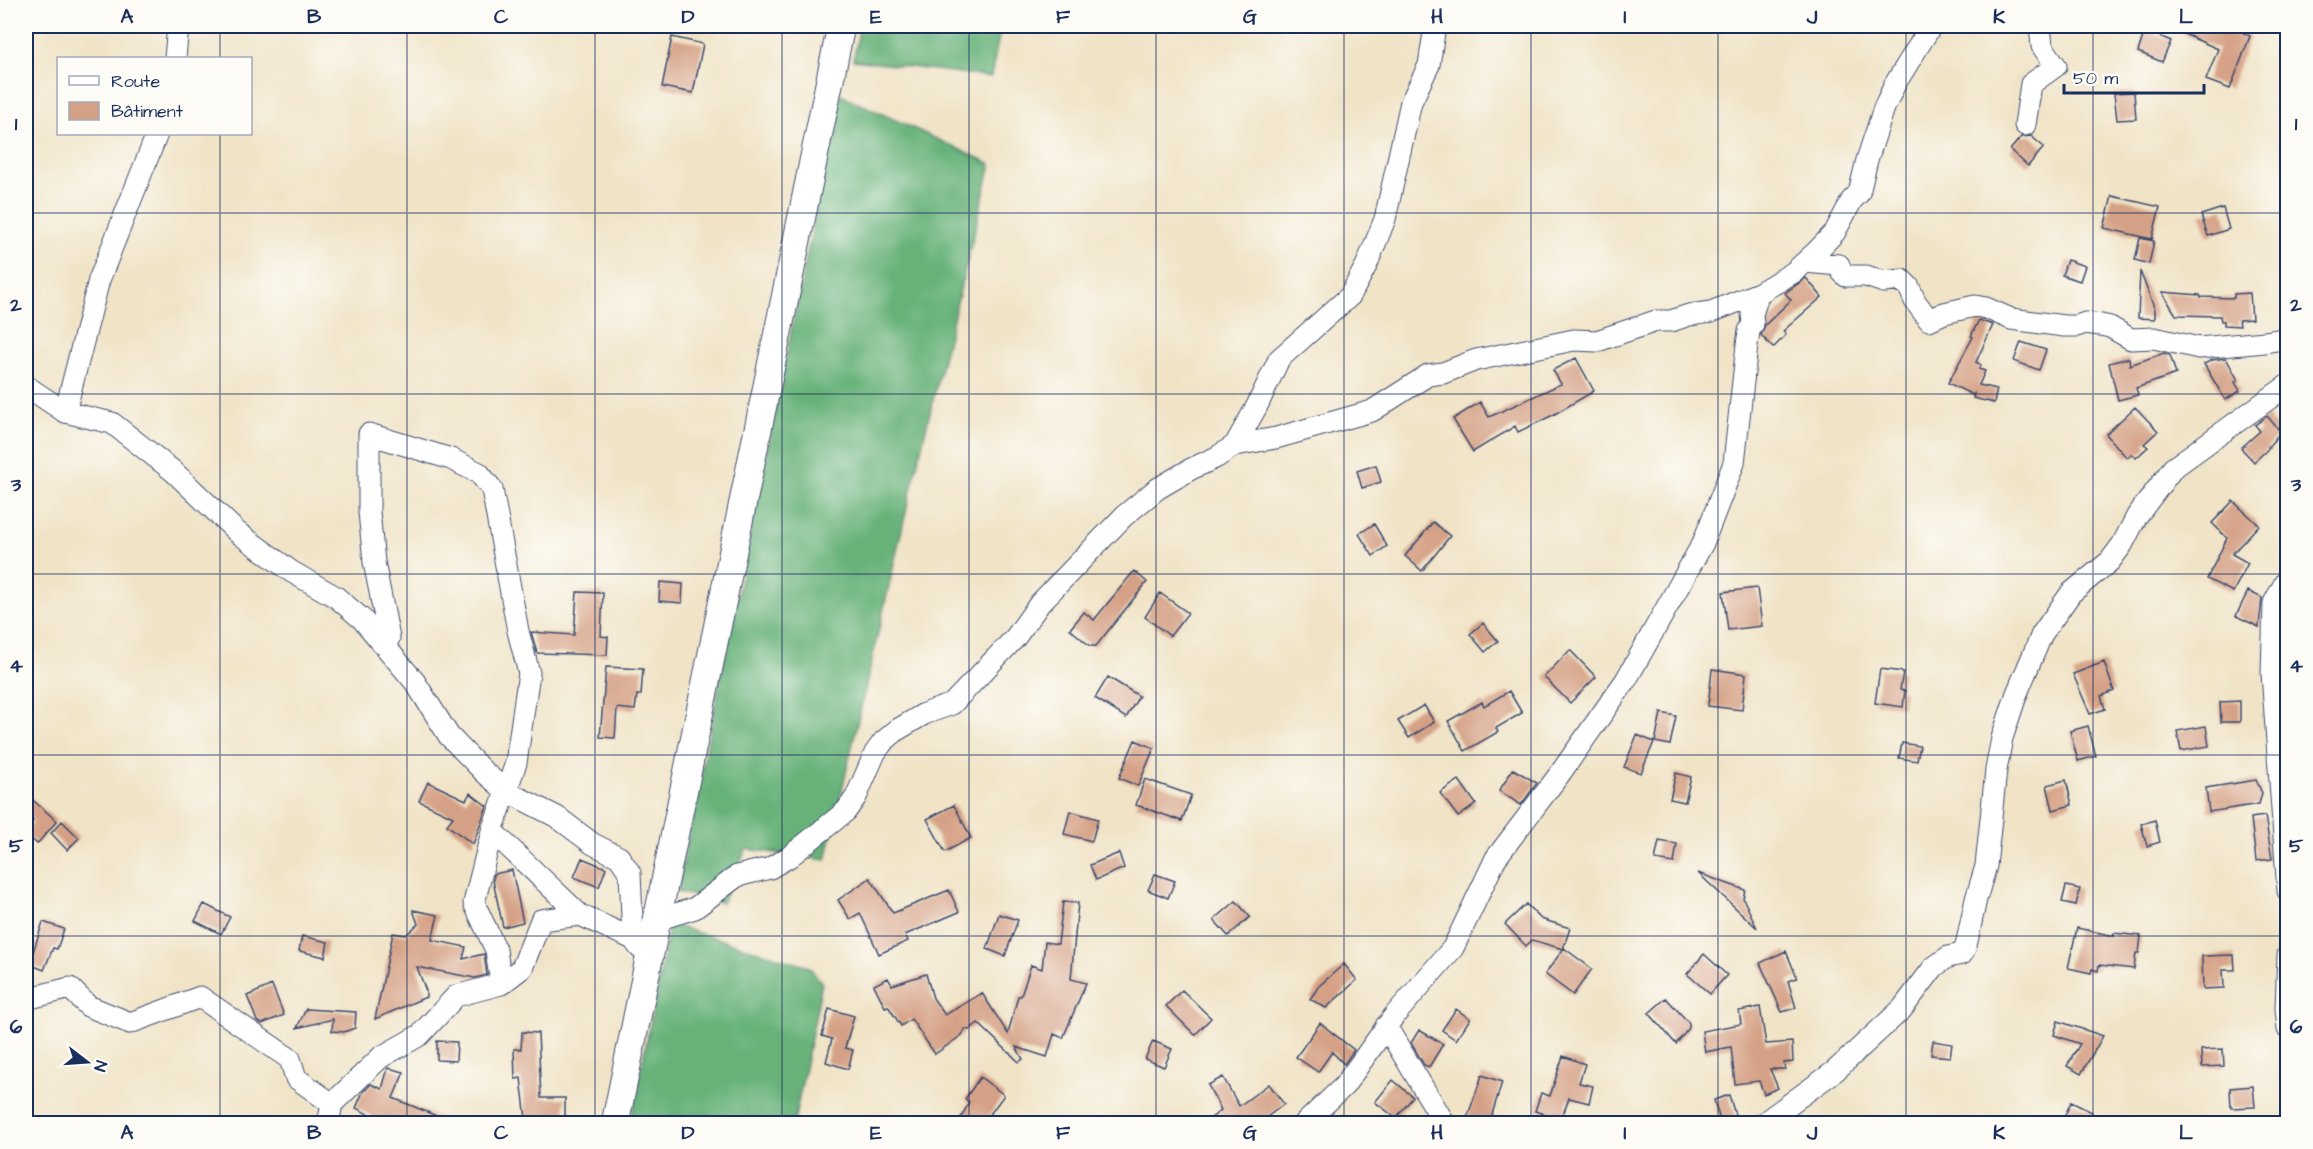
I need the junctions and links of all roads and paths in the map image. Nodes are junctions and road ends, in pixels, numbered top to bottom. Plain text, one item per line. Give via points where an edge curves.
1 (178, 26) edge
2 (841, 26) edge
3 (1436, 26) edge
4 (1931, 26) edge
5 (2040, 26) edge
6 (175, 57) edge
7 (2025, 125) dead end
8 (157, 135) edge
9 (1805, 262) junction
10 (1759, 293) junction
11 (2288, 338) edge
12 (2288, 385) edge
13 (26, 386) edge
14 (65, 412) junction
15 (1236, 445) junction
16 (2288, 577) edge
17 (382, 644) junction
18 (506, 791) junction
19 (492, 831) junction
20 (2288, 891) edge
21 (580, 915) junction
22 (646, 941) junction
23 (2288, 955) edge
24 (501, 984) junction
25 (26, 999) edge
26 (1386, 1026) junction
27 (2288, 1029) edge
28 (330, 1114) edge
29 (615, 1124) edge
30 (1304, 1124) edge
31 (1445, 1124) edge
32 (1762, 1124) edge

1 - 6 street
2 - 22 main road
3 - 15 street via 1429,66 1411,102 1385,219 1367,264 1350,296 1280,359
4 - 9 street via 1884,108 1859,193 1835,232
5 - 7 street via 2042,46 2056,66 2031,84
8 - 14 street via 99,280
9 - 10 street
9 - 11 street via 1839,265 1846,276 1866,276 1884,282 1902,280 1929,320 1975,306 2011,318 2064,327 2093,324 2110,327 2131,339 2154,338 2199,348
10 - 15 street via 1711,312 1656,321 1597,341 1574,340 1476,360 1428,375 1372,411
10 - 26 street via 1749,331 1734,463 1703,543 1626,680 1496,858 1453,948
12 - 32 street via 2173,468 2110,561 2071,593 2043,634 2002,738 1986,866 1962,954 1948,957 1934,967 1902,1010 1835,1071
13 - 14 street
14 - 17 street via 112,423 173,471 237,532 292,572 336,597 362,619
15 - 22 street via 1157,489 1124,516 1040,603 1015,638 952,704 924,714 883,742 846,812 789,857 770,868 737,876 694,908 663,918
16 - 20 street via 2274,603 2272,673
17 - 18 street via 415,682 448,736
17 - 18 street via 389,638 369,512 369,434 451,459 478,473 492,489 529,673 516,763
18 - 19 street
18 - 22 street via 619,857 630,873
19 - 21 street
19 - 24 street via 474,903 496,950
21 - 22 street
21 - 24 street via 541,921 522,968
22 - 29 main road
23 - 27 street
24 - 28 street via 456,996 420,1035 381,1057
25 - 28 street via 70,988 88,1006 130,1023 200,997 290,1059 297,1078
26 - 30 street via 1344,1086
26 - 31 street

